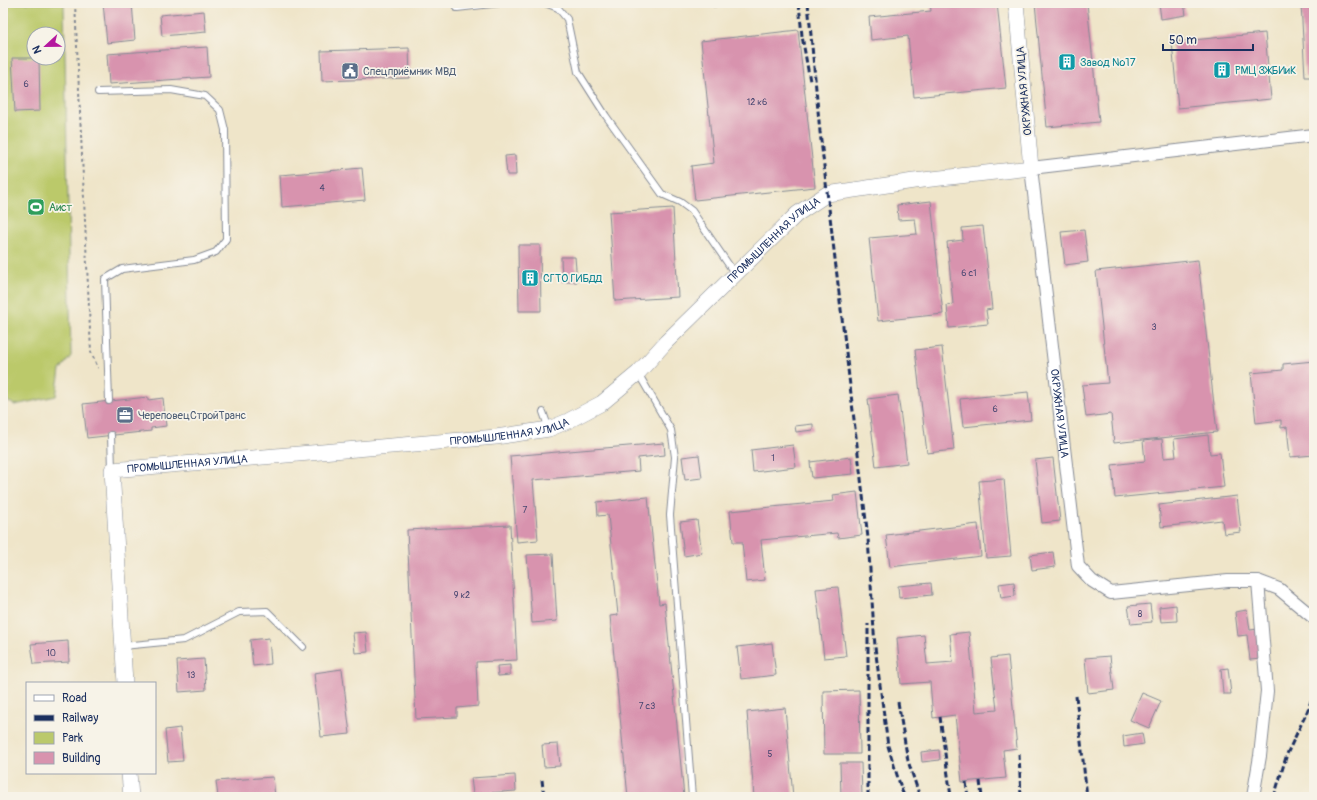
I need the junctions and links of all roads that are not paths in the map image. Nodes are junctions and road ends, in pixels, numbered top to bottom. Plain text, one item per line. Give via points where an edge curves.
1 (500, 3) edge
2 (545, 3) edge
3 (1016, 3) edge
4 (457, 8) dead end
5 (98, 92) dead end
6 (1314, 135) edge
7 (1031, 168) junction
8 (735, 274) junction
9 (638, 373) junction
10 (109, 401) dead end
11 (543, 412) dead end
12 (548, 429) junction
13 (110, 435) dead end
14 (112, 470) junction
15 (1258, 581) junction
16 (1314, 618) edge
17 (123, 646) junction
18 (303, 647) dead end
19 (125, 682) edge
20 (129, 774) edge
21 (131, 797) edge
22 (692, 797) edge
23 (1253, 797) edge

1 - 4 lane
2 - 8 lane via 558,8 567,19 578,72 606,116 662,194 692,211
3 - 7 street, ОКРУЖНАЯ УЛИЦА
5 - 10 lane via 171,90 205,96 220,110 225,130 226,239 216,252 194,260 122,269 105,279
6 - 7 street
7 - 8 street, ПРОМЫШЛЕННАЯ УЛИЦА via 828,194 797,214
7 - 15 street, ОКРУЖНАЯ УЛИЦА via 1078,566 1092,581 1111,593 1228,581
8 - 9 street, ПРОМЫШЛЕННАЯ УЛИЦА
9 - 12 street, ПРОМЫШЛЕННАЯ УЛИЦА via 602,404
9 - 22 lane via 671,430 675,457 670,515
11 - 12 lane
12 - 14 street, ПРОМЫШЛЕННАЯ УЛИЦА via 496,437
13 - 14 lane
14 - 17 street, ПРОМЫШЛЕННАЯ УЛИЦА
15 - 16 street, ОКРУЖНАЯ УЛИЦА via 1279,589
15 - 23 street via 1268,690
17 - 18 lane via 184,640 239,612 267,611
17 - 19 street, ПРОМЫШЛЕННАЯ УЛИЦА
20 - 21 street

